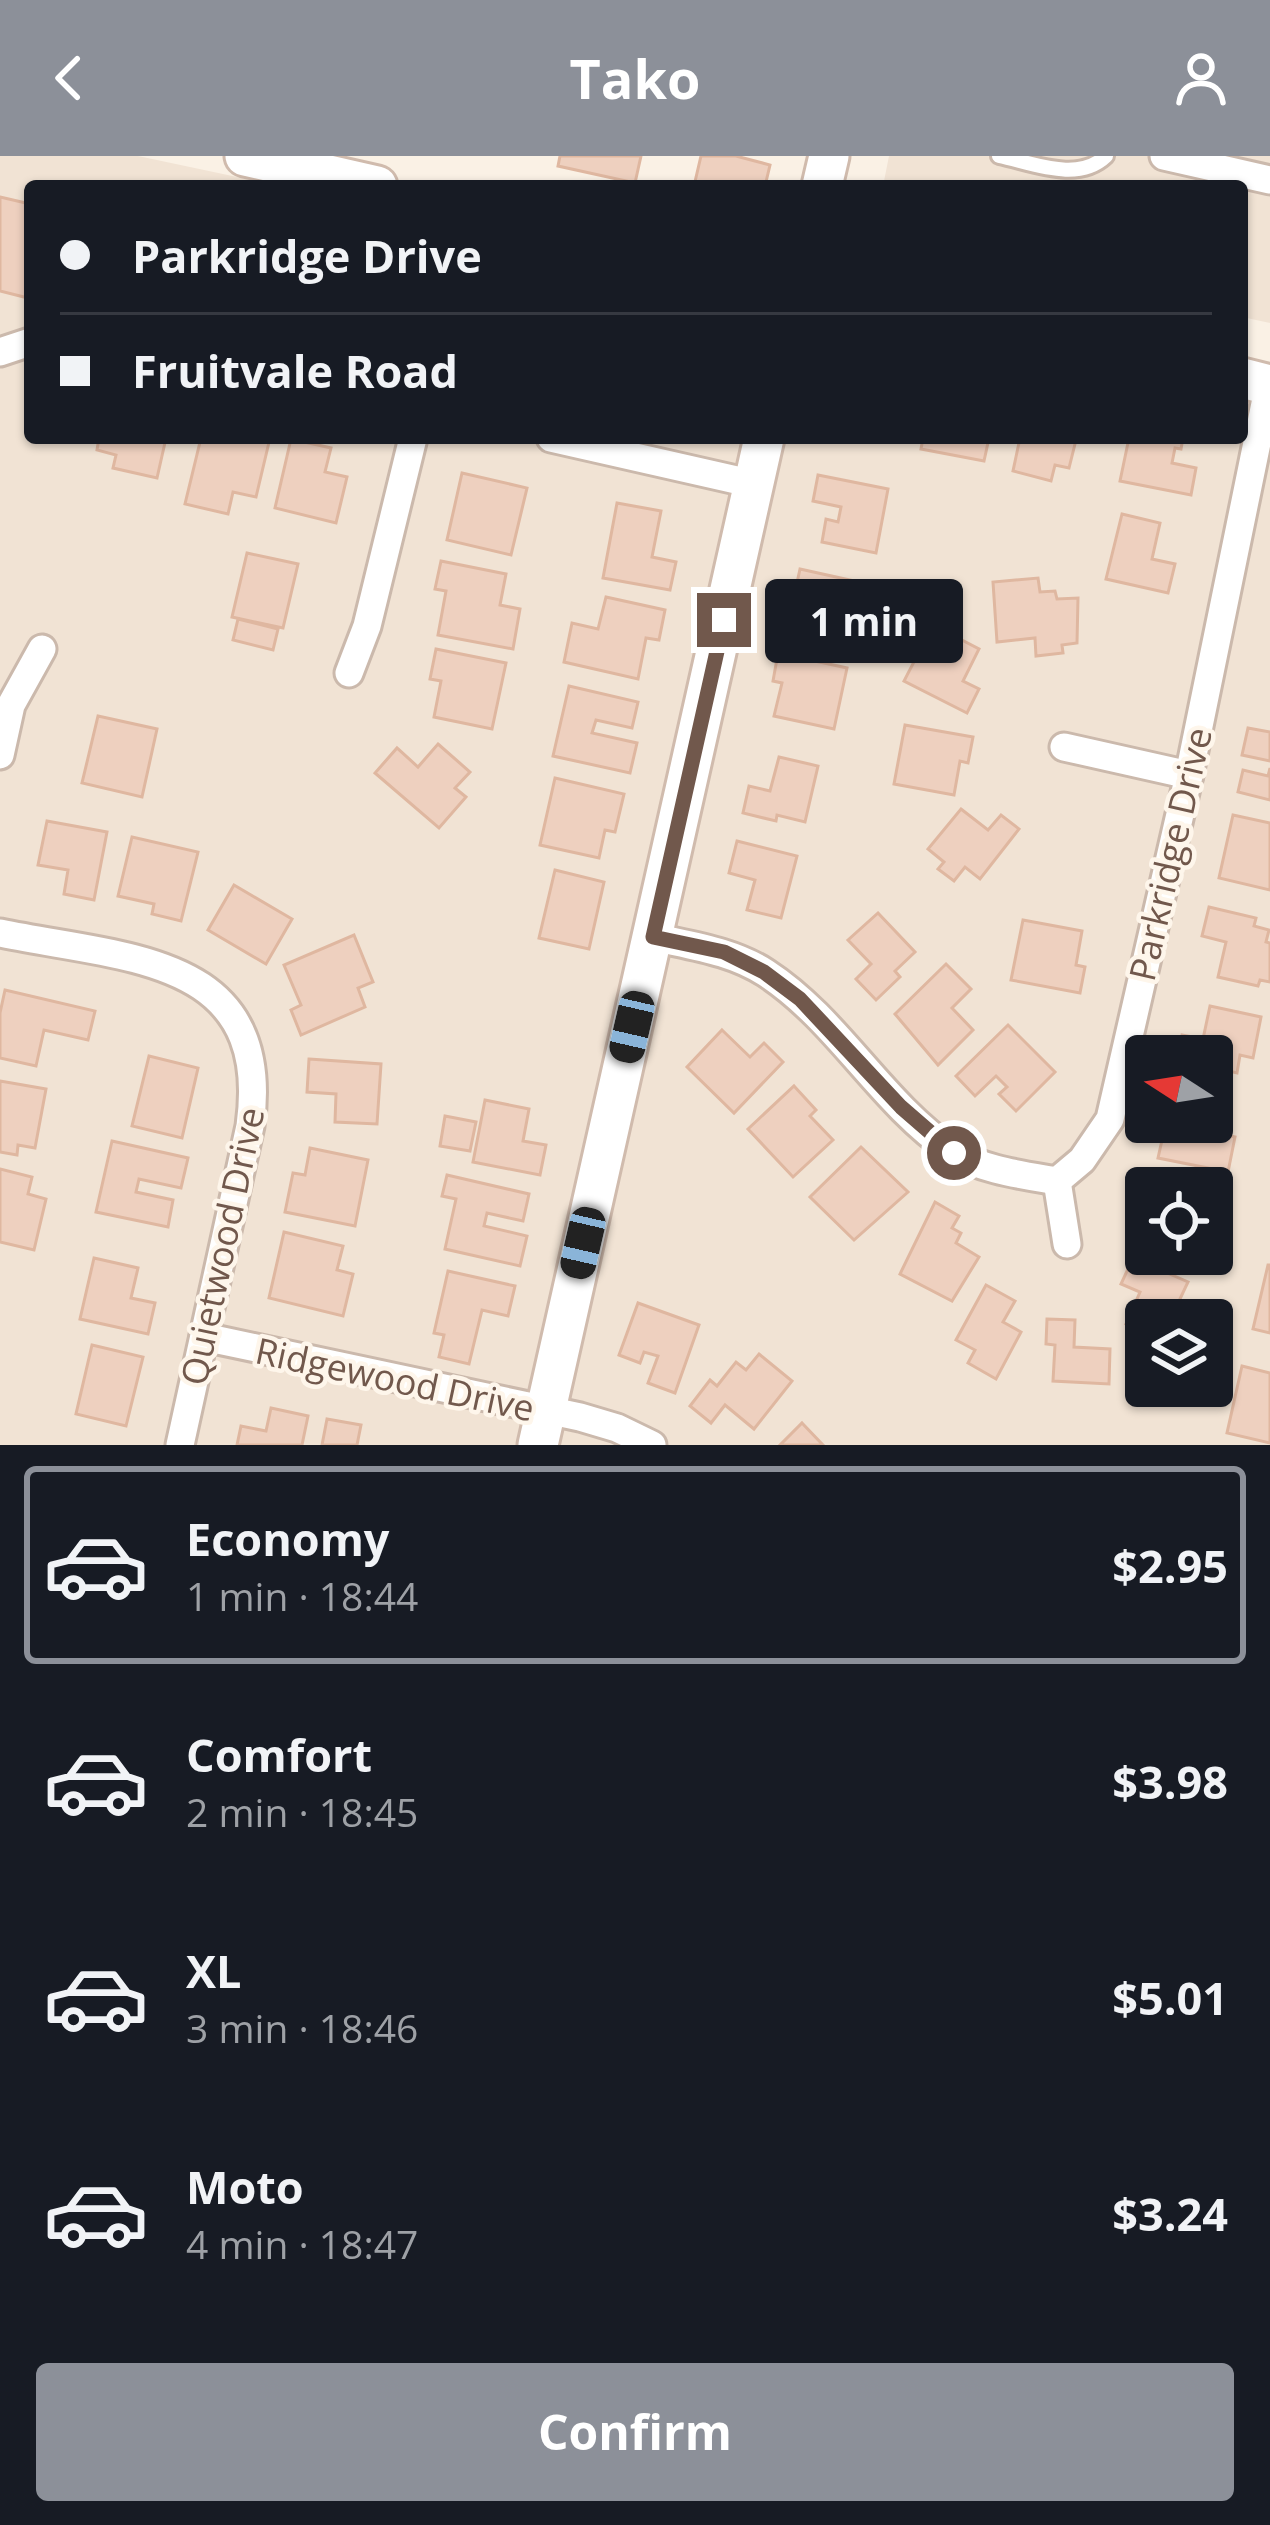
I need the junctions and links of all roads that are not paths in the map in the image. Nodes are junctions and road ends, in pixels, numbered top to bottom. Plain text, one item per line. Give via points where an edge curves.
1 (244, 156) edge
2 (999, 156) edge
3 (1106, 156) edge
4 (1164, 156) edge
5 (350, 180) edge
6 (1270, 180) edge
7 (1270, 384) edge
8 (411, 444) edge
9 (577, 444) edge
10 (763, 444) edge
11 (754, 484) junction
12 (41, 649) dead end
13 (349, 673) dead end
14 (1064, 747) dead end
15 (0, 755) edge
16 (1189, 775) junction
17 (0, 933) edge
18 (653, 937) junction
19 (1057, 1180) junction
20 (1067, 1244) dead end
21 (205, 1336) junction
22 (541, 1429) edge
23 (180, 1445) edge
24 (652, 1445) edge

1 - 5 street
2 - 3 lane via 1070,171
4 - 6 street
7 - 16 street, Parkridge Drive
8 - 13 street via 368,626
9 - 11 street
10 - 11 street
11 - 18 street
12 - 15 street via 11,705
14 - 16 street
16 - 19 street, Parkridge Drive via 1110,1119
17 - 21 street, Quietwood Drive via 174,969 235,1016 250,1051 254,1101
18 - 19 street via 724,952 764,972 954,1153
18 - 22 street
19 - 20 street
21 - 22 street, Ridgewood Drive
21 - 23 street, Quietwood Drive
22 - 24 street, Ridgewood Drive via 617,1428

